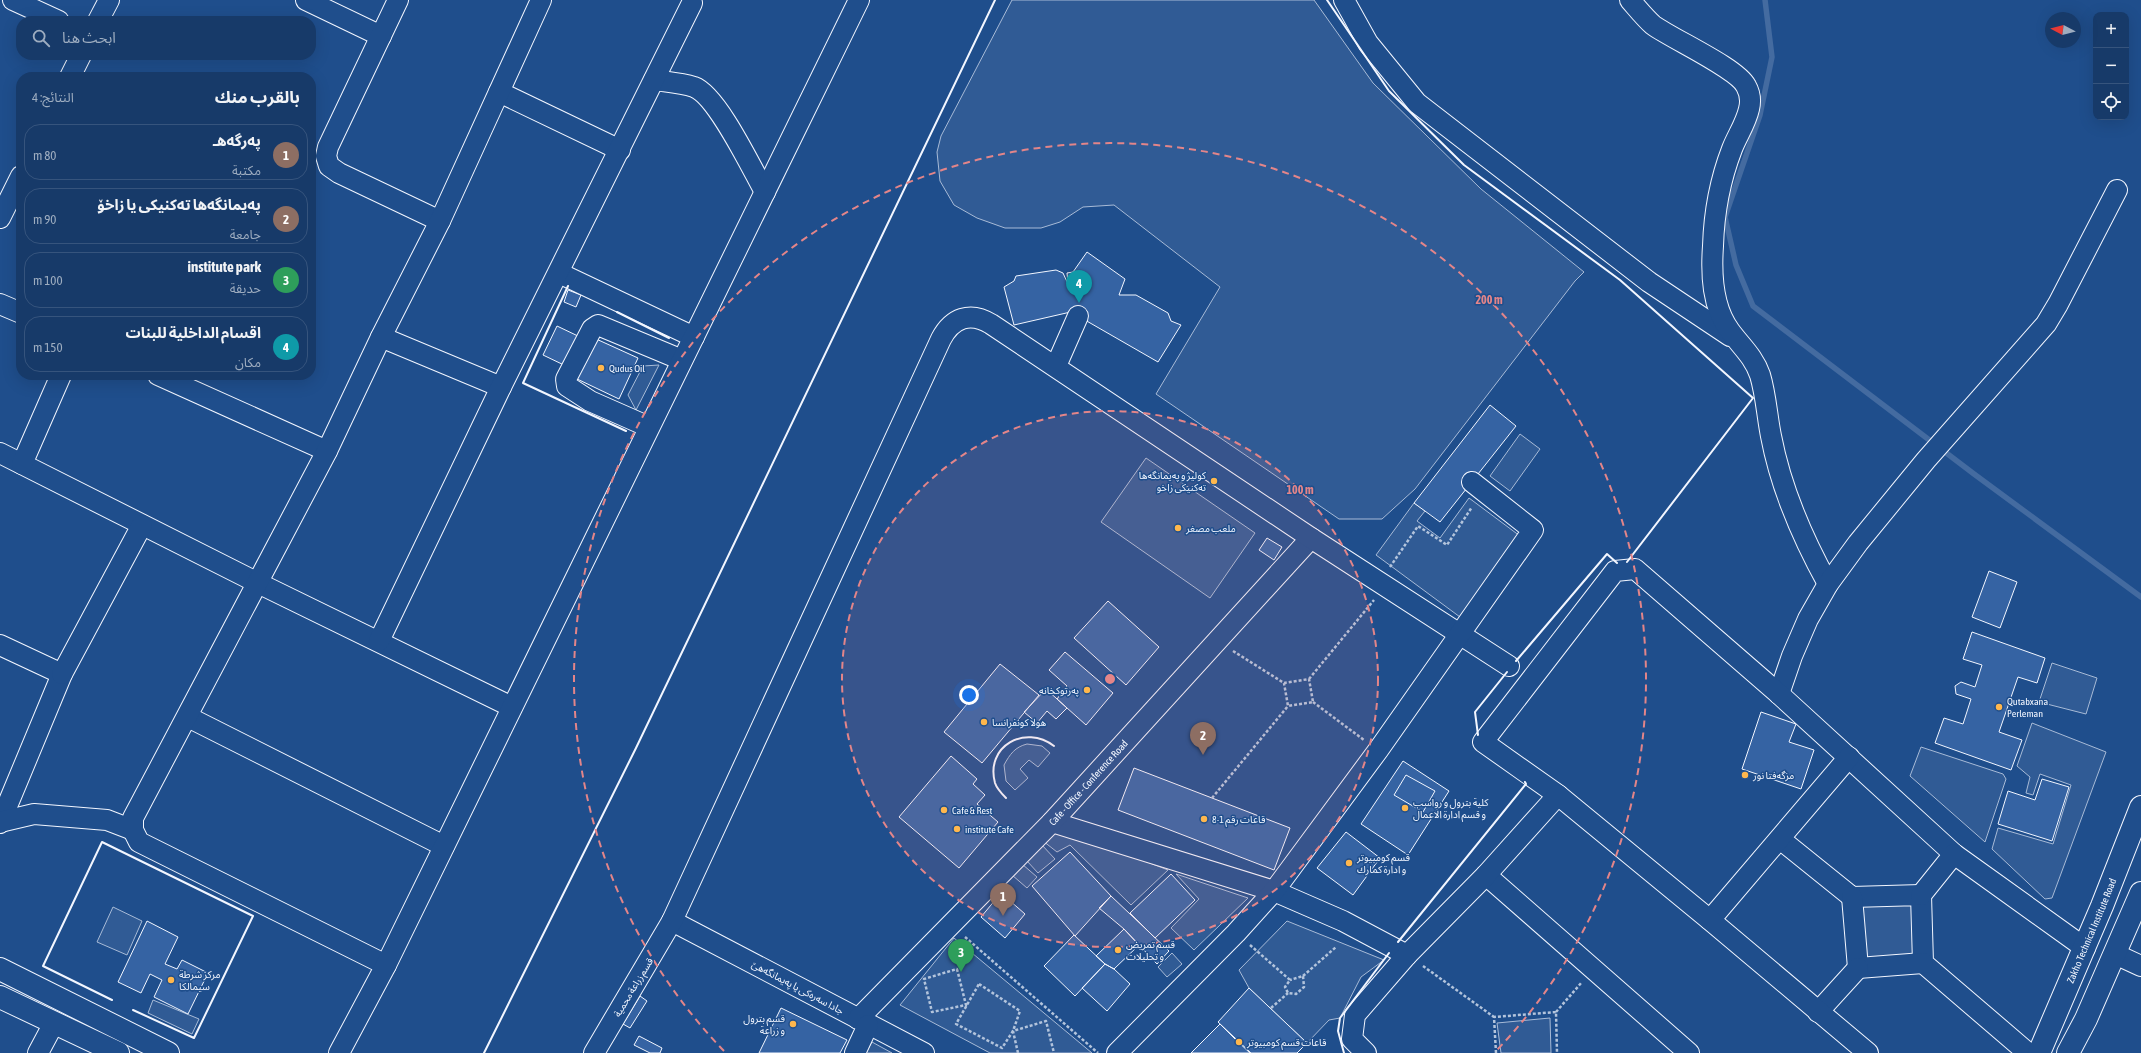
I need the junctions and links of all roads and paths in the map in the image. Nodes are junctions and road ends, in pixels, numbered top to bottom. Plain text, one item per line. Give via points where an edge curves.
1 (13, 0) edge
2 (109, 0) edge
3 (306, 0) edge
4 (398, 0) edge
5 (541, 0) edge
6 (859, 0) edge
7 (1344, 0) edge
8 (1630, 0) edge
9 (692, 3) dead end
10 (48, 16) edge
11 (101, 16) edge
12 (381, 36) junction
13 (78, 60) edge
14 (72, 72) edge
15 (654, 80) junction
16 (499, 92) junction
17 (620, 150) junction
18 (16, 186) edge
19 (2117, 190) dead end
20 (765, 192) junction
21 (0, 218) edge
22 (440, 221) junction
23 (559, 274) junction
24 (0, 304) edge
25 (16, 311) edge
26 (1078, 316) dead end
27 (381, 337) junction
28 (694, 337) junction
29 (1742, 343) junction
30 (682, 360) junction
31 (1056, 366) junction
32 (59, 380) edge
33 (169, 380) edge
34 (501, 387) junction
35 (649, 427) junction
36 (326, 451) junction
37 (0, 453) edge
38 (22, 464) junction
39 (1472, 482) dead end
40 (1472, 508) dead end
41 (142, 525) junction
42 (1311, 538) junction
43 (258, 583) junction
44 (1383, 584) junction
45 (1828, 584) junction
46 (1461, 633) junction
47 (379, 641) junction
48 (0, 645) edge
49 (1230, 649) dead end
50 (1509, 666) dead end
51 (62, 674) junction
52 (1309, 679) junction
53 (1284, 683) junction
54 (1779, 694) junction
55 (1313, 702) junction
56 (1288, 706) junction
57 (512, 707) junction
58 (188, 717) junction
59 (1364, 740) dead end
60 (1848, 756) junction
61 (1558, 795) junction
62 (1212, 798) dead end
63 (2141, 807) edge
64 (1052, 822) junction
65 (0, 823) edge
66 (133, 830) junction
67 (1780, 840) junction
68 (444, 846) junction
69 (1954, 854) junction
70 (1486, 875) junction
71 (1274, 891) junction
72 (2141, 893) edge
73 (1921, 895) junction
74 (1852, 897) junction
75 (1710, 920) junction
76 (672, 921) junction
77 (1236, 933) junction
78 (964, 936) dead end
79 (1336, 948) dead end
80 (2085, 948) junction
81 (1407, 954) junction
82 (2116, 954) junction
83 (1922, 963) junction
84 (386, 965) junction
85 (2141, 966) edge
86 (1858, 968) junction
87 (0, 969) edge
88 (1593, 969) junction
89 (1303, 976) junction
90 (1290, 980) junction
91 (1288, 994) junction
92 (0, 997) edge
93 (966, 1004) junction
94 (1271, 1008) dead end
95 (1556, 1012) junction
96 (1818, 1012) junction
97 (1494, 1017) junction
98 (863, 1022) junction
99 (54, 1023) junction
100 (1012, 1031) junction
101 (38, 1053) edge
102 (118, 1053) edge
103 (168, 1053) edge
104 (339, 1053) edge
105 (594, 1053) edge
106 (855, 1053) edge
107 (924, 1053) edge
108 (1018, 1053) edge
109 (1054, 1053) edge
110 (1098, 1053) edge
111 (1117, 1053) edge
112 (1366, 1053) edge
113 (1496, 1053) edge
114 (1557, 1053) edge
115 (1689, 1053) edge
116 (1868, 1053) edge
117 (2028, 1053) edge
118 (2039, 1053) edge
119 (2068, 1053) edge

1 - 10 street
2 - 11 street
3 - 12 street
4 - 12 street
5 - 16 street
6 - 20 street
7 - 29 street via 1368,43 1418,103 1649,282
8 - 29 street via 1653,24 1740,77 1749,93 1749,111 1732,150 1722,182 1715,214 1712,247 1715,298 1730,330
9 - 15 street
12 - 22 street via 328,147 326,156 329,166
13 - 14 street
15 - 17 street
15 - 20 street via 695,87 712,102
16 - 17 street
16 - 22 street
17 - 23 street
18 - 21 street
19 - 45 street via 2046,324 1957,423 1858,543
20 - 28 street
22 - 27 street
23 - 28 street
23 - 34 street
24 - 25 street
26 - 31 street
27 - 34 street
27 - 36 street
28 - 30 street
29 - 45 street via 1760,374 1780,474 1793,512 1808,548
30 - 35 street
30 - 35 street via 598,325 592,329 566,379 567,386 590,401
31 - 42 street, قسم زراعة محمية
31 - 76 street, قسم زراعة محمية via 982,319 972,316 962,318 945,330
32 - 38 street
33 - 36 street
34 - 47 street
35 - 57 street
36 - 43 street
37 - 38 street
38 - 41 street
39 - 46 street via 1533,530
40 - 44 path via 1447,546 1418,526
41 - 43 street
41 - 51 street
42 - 44 street, قسم زراعة محمية
42 - 64 street, Cafe - Office - Conference Road
43 - 47 street
43 - 58 street
44 - 46 street, قسم زراعة محمية
44 - 52 path
45 - 54 street via 1794,650
46 - 50 street, قسم زراعة محمية
46 - 71 street
47 - 57 street
48 - 51 street
49 - 53 path
51 - 65 street
52 - 53 path
52 - 55 path
53 - 56 path
54 - 60 street
54 - 61 street via 1635,569 1615,571 1483,742
55 - 56 path
55 - 59 path
56 - 62 path
57 - 68 street
58 - 66 street via 133,818
58 - 68 street
60 - 67 street
60 - 69 street
61 - 70 street
61 - 75 street
63 - 80 main road, Zakho Technical Institute Road
64 - 71 street
64 - 98 street, Cafe - Office - Conference Road
65 - 66 street via 34,814 107,820
66 - 84 street via 139,842
67 - 74 street
67 - 75 street
68 - 84 street
69 - 73 street
69 - 80 street
70 - 81 street
70 - 88 street
71 - 77 street
71 - 81 street via 1343,921
72 - 82 main road
73 - 74 street
73 - 83 street
74 - 86 street
75 - 96 street
76 - 98 street, جادا سه‌ره‌كى يا په‌يمانگه‌هێ
76 - 105 street, قسم زراعة محمية
77 - 90 path
77 - 111 street
78 - 110 path
79 - 89 path
80 - 118 main road, Zakho Technical Institute Road
81 - 97 path
81 - 112 street via 1355,1015 1352,1039
82 - 85 street
82 - 119 main road
83 - 86 street
83 - 117 street
84 - 104 street
86 - 96 street
87 - 103 main road
88 - 95 path
88 - 115 street
89 - 90 path
89 - 91 path via 1304,987 1296,994
90 - 91 path via 1285,987
91 - 94 path
92 - 99 main road
93 - 93 path via 957,969 924,980 932,1012
93 - 100 path via 956,1024 1002,1048
93 - 100 path via 979,984 1020,1012
95 - 97 path
95 - 114 path
96 - 116 street
97 - 113 path
98 - 106 street, Cafe - Office - Conference Road
98 - 107 street, جادا سه‌ره‌كى يا په‌يمانگه‌هێ
99 - 101 street
99 - 102 main road
100 - 108 path
100 - 109 path via 1046,1021

